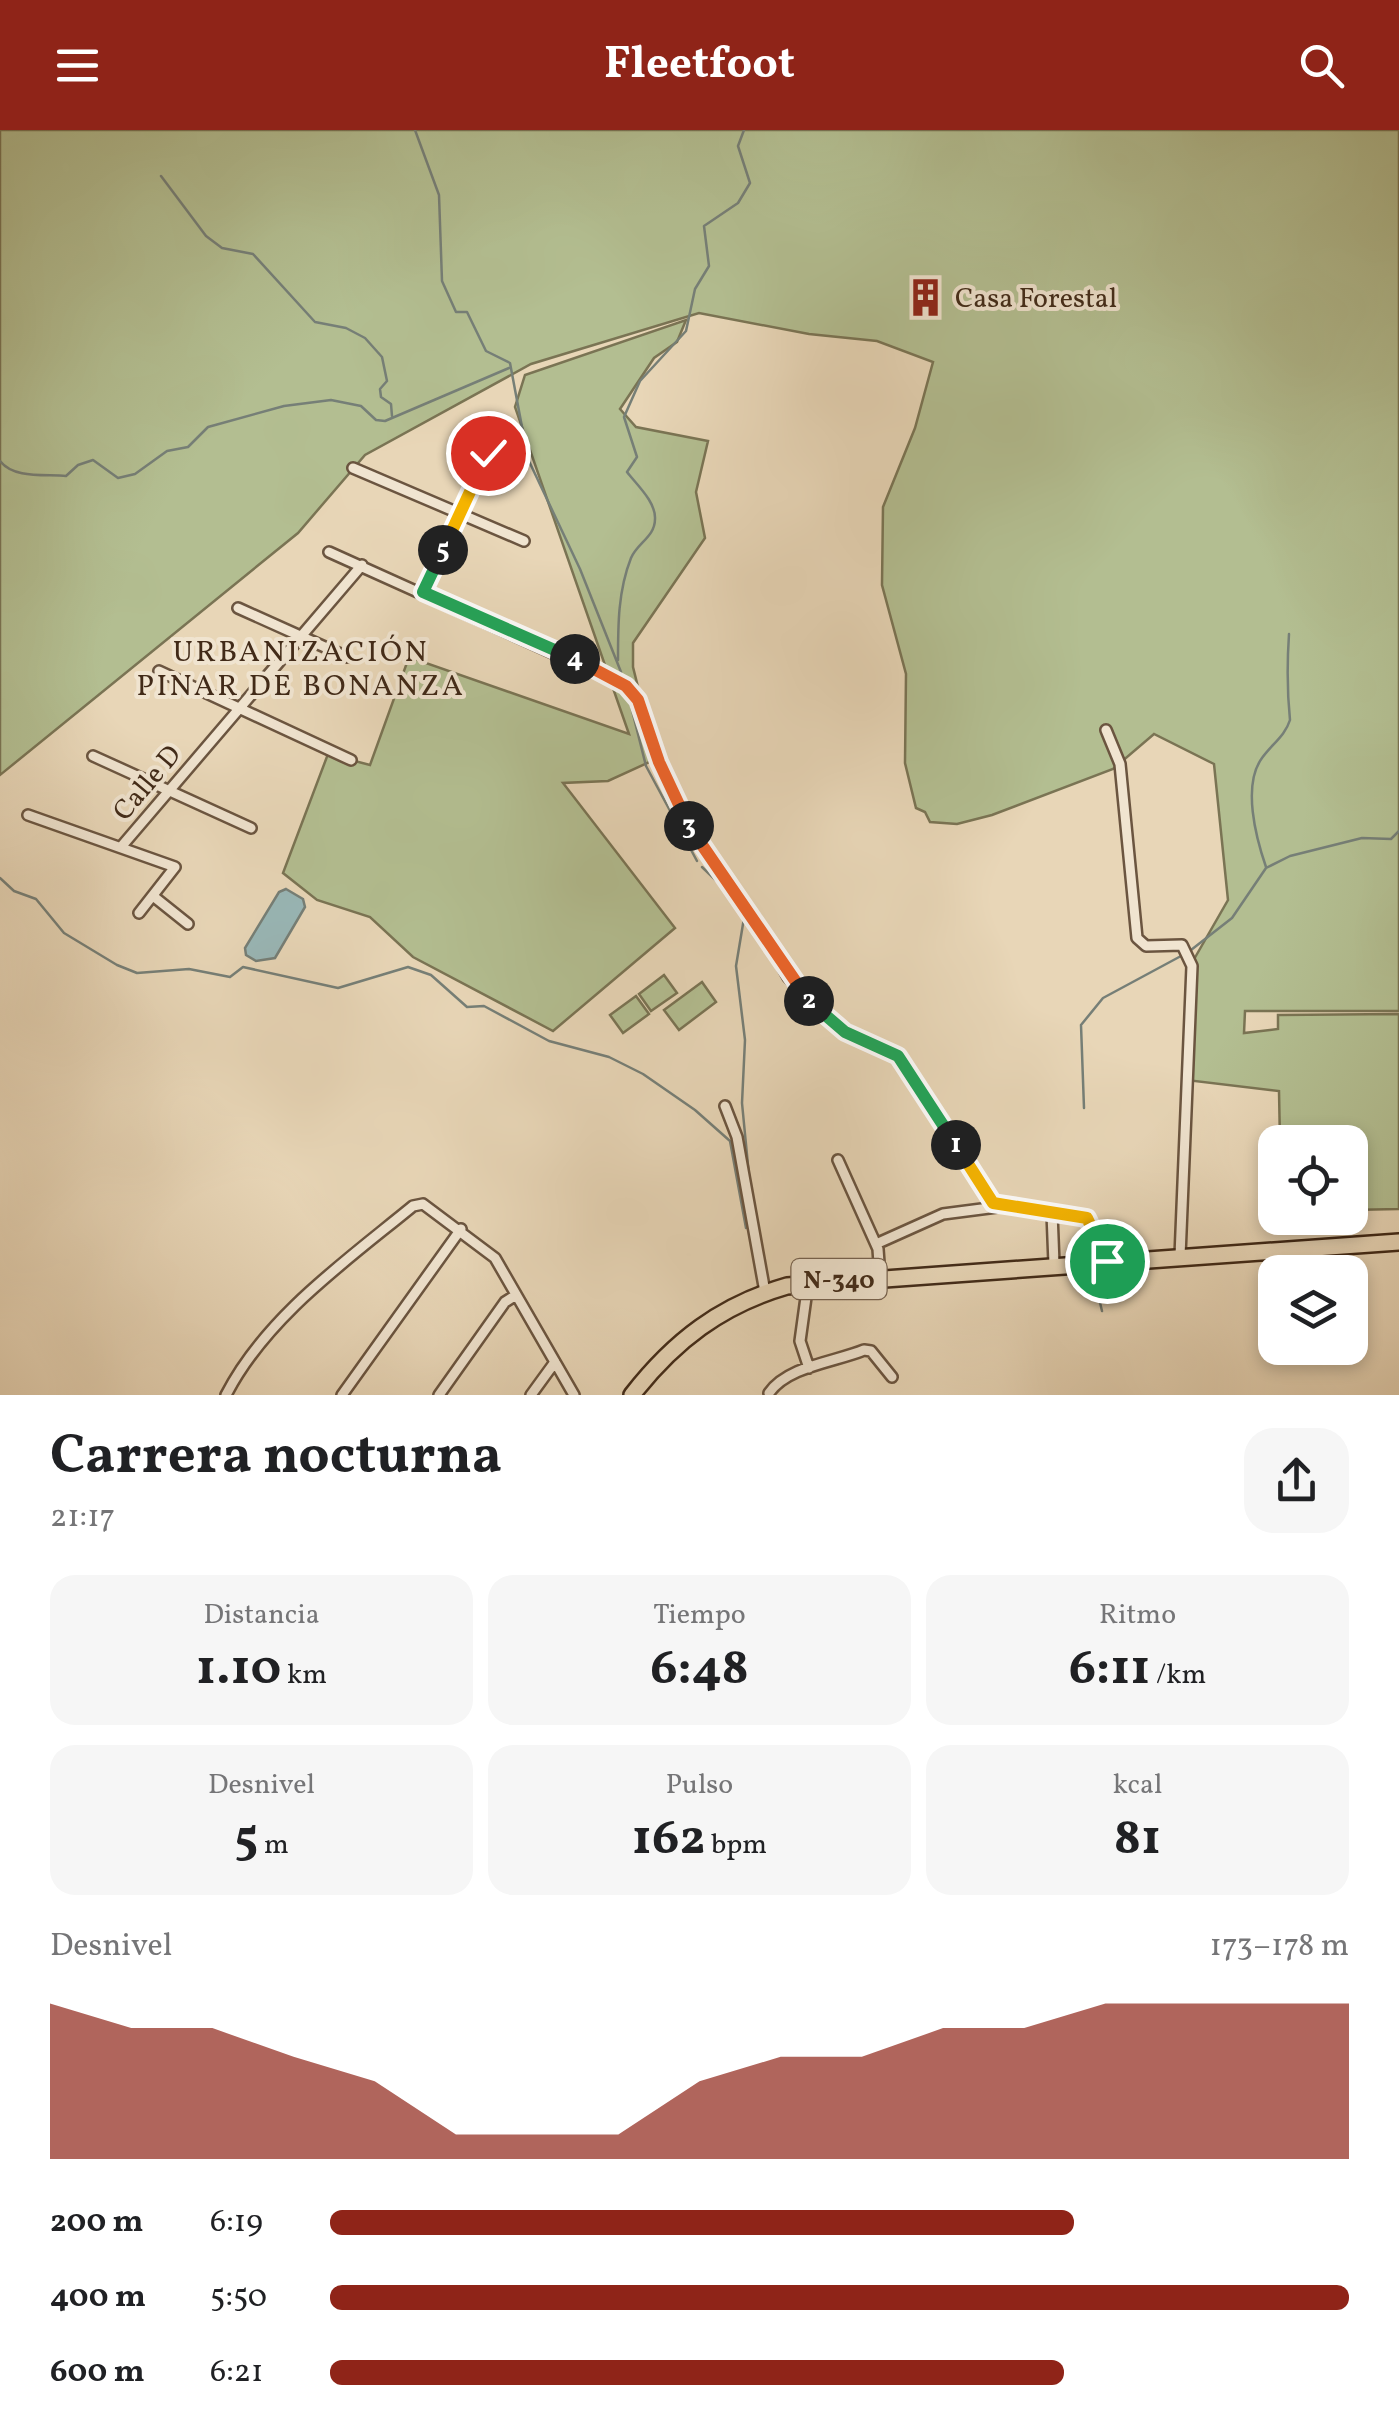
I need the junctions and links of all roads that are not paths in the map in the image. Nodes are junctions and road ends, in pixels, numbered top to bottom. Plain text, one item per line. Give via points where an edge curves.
1 (488, 453) dead end
2 (353, 468) dead end
3 (460, 512) junction
4 (524, 541) dead end
5 (329, 552) dead end
6 (362, 565) junction
7 (423, 592) junction
8 (238, 608) dead end
9 (300, 636) junction
10 (347, 657) dead end
11 (159, 671) dead end
12 (238, 707) junction
13 (1106, 730) dead end
14 (93, 756) dead end
15 (351, 760) dead end
16 (168, 790) junction
17 (28, 815) dead end
18 (251, 828) dead end
19 (121, 846) junction
20 (153, 896) junction
21 (139, 913) dead end
22 (188, 924) dead end
23 (725, 1106) dead end
24 (838, 1160) dead end
25 (1000, 1207) junction
26 (1052, 1213) junction
27 (461, 1230) junction
28 (1399, 1242) edge
29 (876, 1244) junction
30 (1180, 1256) junction
31 (1097, 1261) junction
32 (1054, 1264) junction
33 (880, 1276) junction
34 (808, 1282) junction
35 (765, 1292) junction
36 (516, 1295) junction
37 (555, 1362) junction
38 (809, 1368) junction
39 (892, 1378) dead end
40 (768, 1393) edge
41 (226, 1395) edge
42 (342, 1395) edge
43 (439, 1395) edge
44 (531, 1395) edge
45 (574, 1395) edge
46 (632, 1395) edge

1 - 3 street
2 - 3 street
3 - 4 street
3 - 7 street
5 - 6 street
6 - 7 street
6 - 9 street, Calle D
7 - 25 street via 614,678 638,700 698,843 755,918 788,976 832,1024 898,1056
8 - 9 street
9 - 10 street
9 - 12 street, Calle D
11 - 12 street
12 - 15 street
12 - 16 street, Calle D
13 - 30 street via 1120,764 1138,938 1146,946 1182,945 1192,966
14 - 16 street
16 - 18 street
16 - 19 street, Calle D
17 - 19 street
19 - 20 street via 175,867
20 - 21 street
20 - 22 street
23 - 35 street
24 - 29 street
25 - 26 street
25 - 29 street via 943,1214
26 - 31 street via 1087,1218
26 - 32 street
27 - 36 street via 496,1258
27 - 41 street via 431,1207 413,1206 330,1273 270,1334
27 - 42 street
28 - 30 highway, N-340
29 - 33 street
30 - 31 highway, N-340
31 - 32 highway, N-340
32 - 33 highway, N-340
33 - 34 highway, N-340
34 - 35 highway, N-340
34 - 38 street via 800,1341
35 - 46 highway, N-340 via 699,1326
36 - 37 street
36 - 43 street
37 - 44 street
37 - 45 street
38 - 39 street via 868,1350
38 - 40 street

